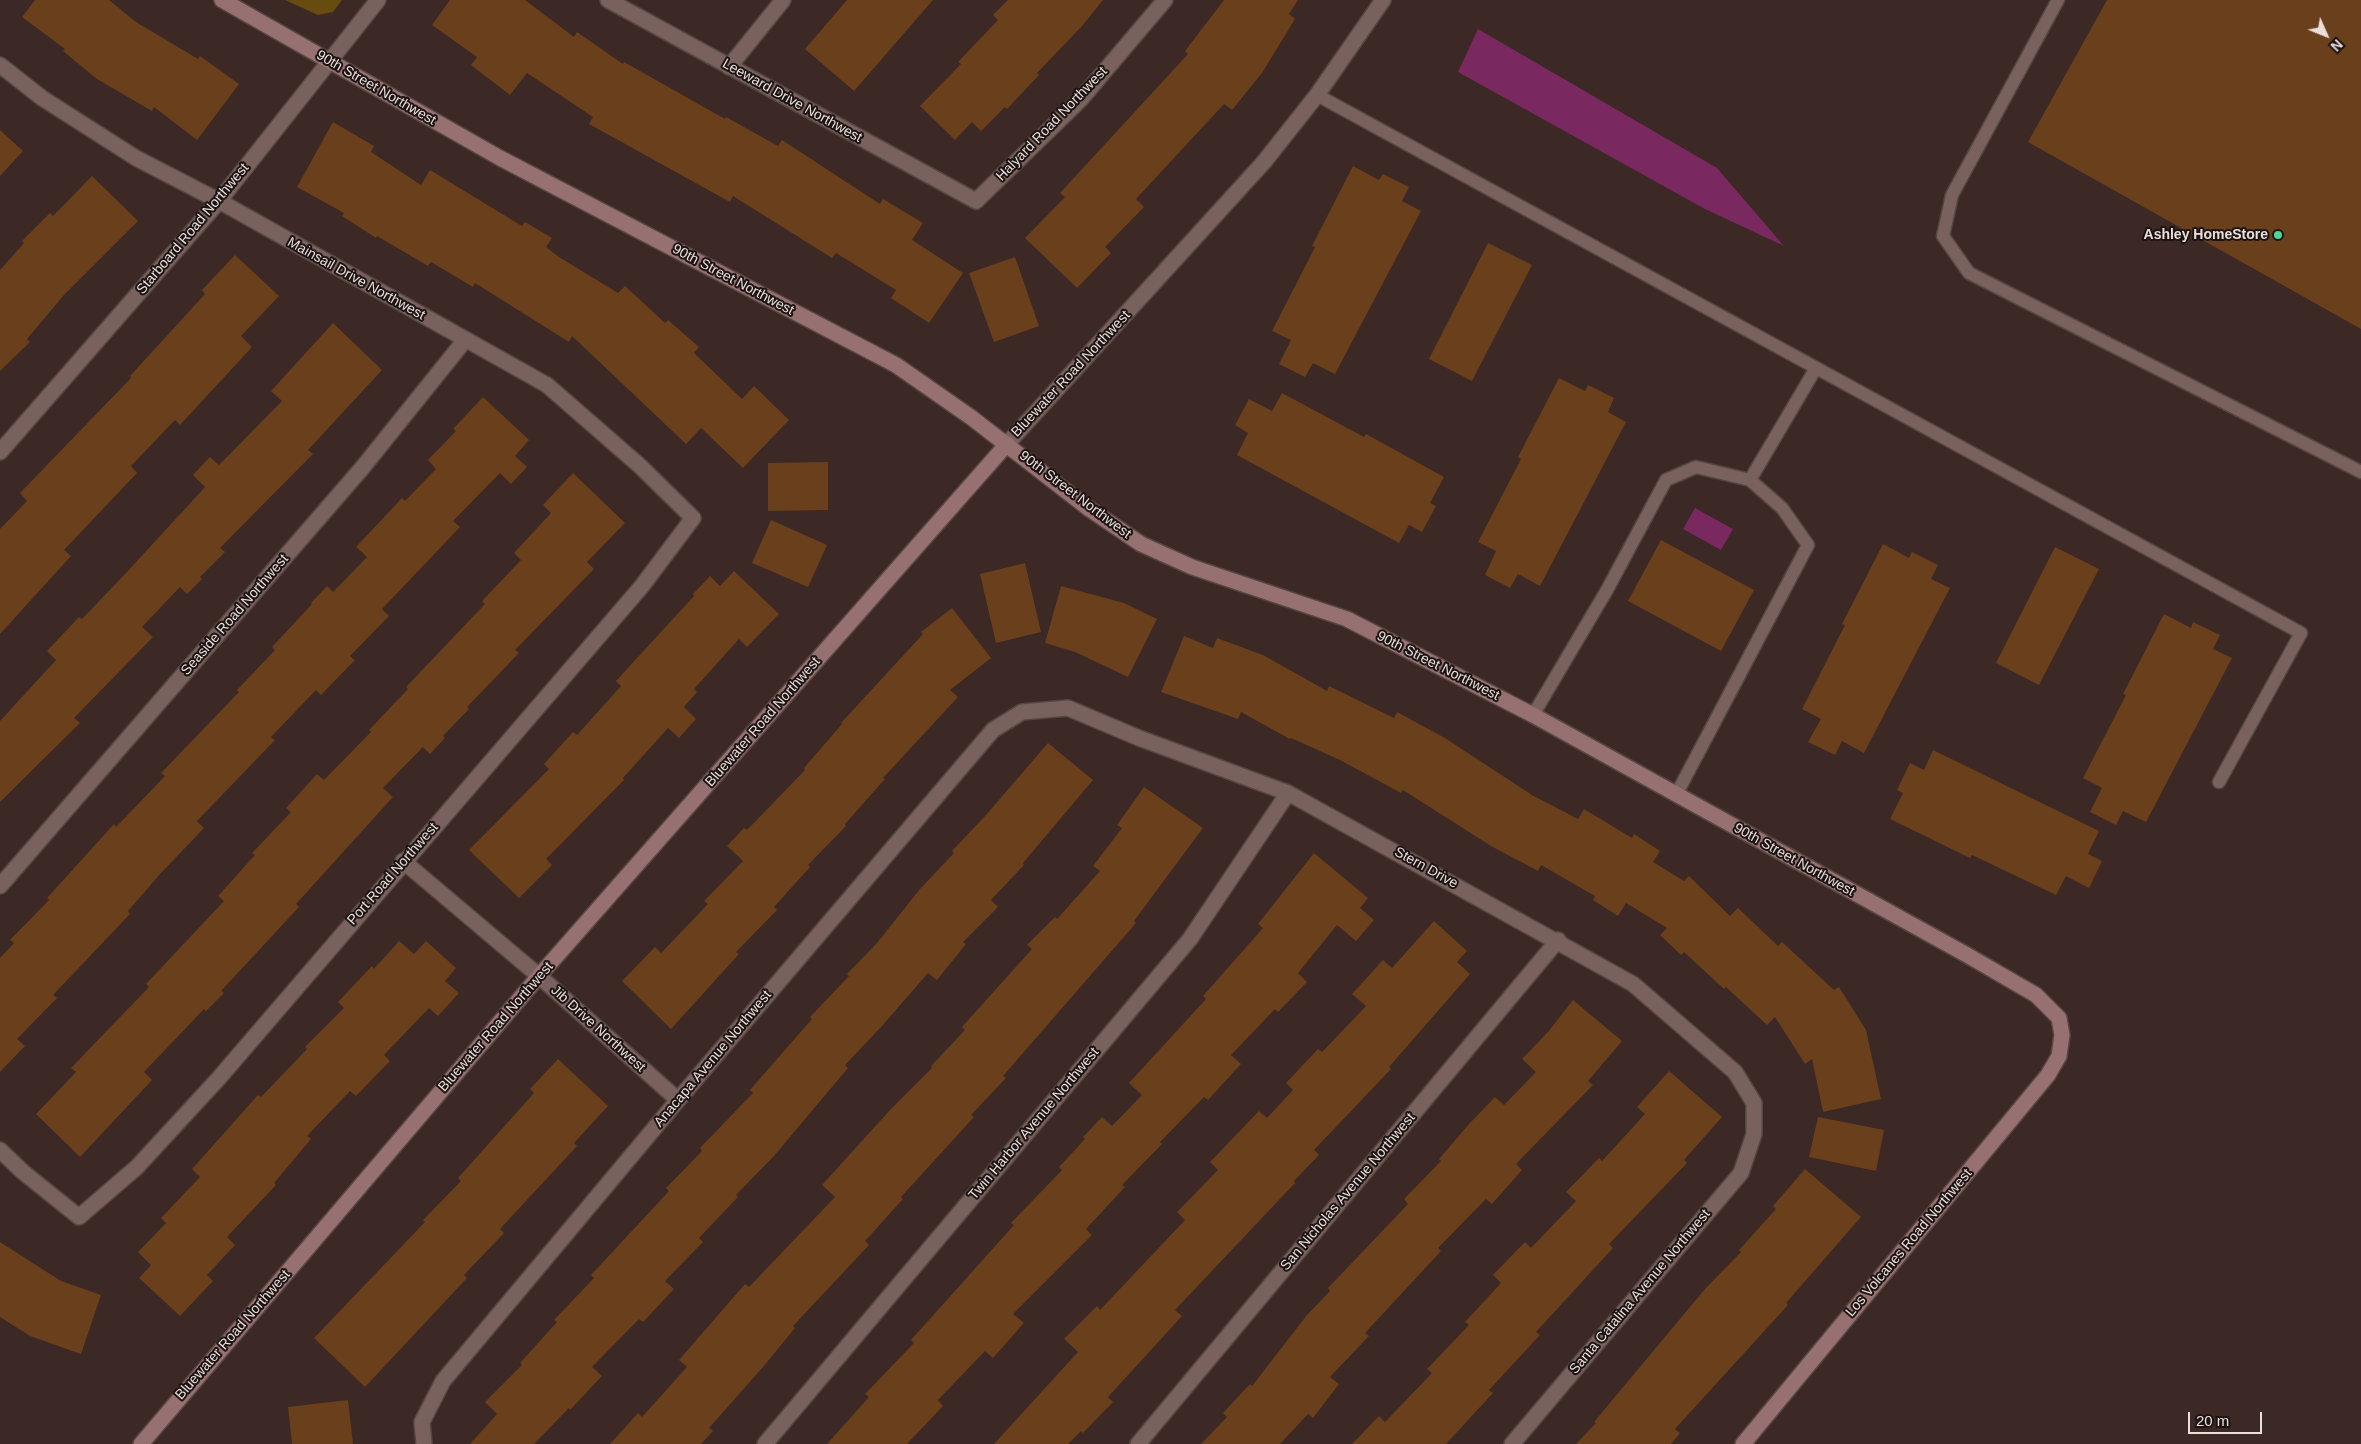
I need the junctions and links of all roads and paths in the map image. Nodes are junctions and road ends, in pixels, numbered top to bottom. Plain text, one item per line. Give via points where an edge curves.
1 (222, 0) edge
2 (378, 0) edge
3 (608, 0) edge
4 (783, 0) edge
5 (1165, 0) edge
6 (1383, 0) edge
7 (2058, 0) edge
8 (330, 61) junction
9 (0, 65) edge
10 (729, 67) junction
11 (1317, 95) junction
12 (219, 201) junction
13 (976, 201) joint
14 (465, 340) junction
15 (1816, 368) junction
16 (1007, 444) junction
17 (0, 452) edge
18 (2361, 472) edge
19 (1750, 480) junction
20 (693, 518) joint
21 (1022, 712) joint
22 (1533, 714) junction
23 (2219, 782) dead end
24 (1288, 793) junction
25 (1676, 795) junction
26 (403, 861) junction
27 (0, 886) edge
28 (1558, 940) junction
29 (540, 976) junction
30 (2062, 1035) joint
31 (678, 1100) junction
32 (1754, 1134) joint
33 (0, 1150) edge
34 (140, 1444) edge
35 (424, 1444) edge
36 (765, 1444) edge
37 (1138, 1444) edge
38 (1512, 1444) edge
39 (1743, 1444) edge

1 - 8 street, 90th Street Northwest
2 - 8 street, Starboard Road Northwest
3 - 10 street, Leeward Drive Northwest
4 - 10 street
5 - 13 street, Halyard Road Northwest via 1081,99
6 - 11 street, Bluewater Road Northwest
7 - 18 lane via 1952,194 1944,236 1969,273
8 - 12 street, Starboard Road Northwest
8 - 16 street, 90th Street Northwest via 500,158 896,365
9 - 12 street, Mainsail Drive Northwest via 90,130
10 - 13 street, Leeward Drive Northwest
11 - 15 lane
11 - 16 street, Bluewater Road Northwest via 1217,216
12 - 14 street, Mainsail Drive Northwest
12 - 17 street, Starboard Road Northwest
14 - 20 street, Mainsail Drive Northwest via 547,385 640,466
14 - 27 street, Seaside Road Northwest via 363,468
15 - 19 lane
15 - 23 lane via 2301,633
16 - 22 street, 90th Street Northwest via 1088,508 1141,544 1192,567 1347,619
16 - 29 street, Bluewater Road Northwest
19 - 22 lane via 1696,467 1666,480 1607,590
19 - 25 lane via 1782,508 1808,545
20 - 26 street, Port Road Northwest via 642,586
21 - 24 street, Stern Drive via 1068,708
21 - 31 street, Anacapa Avenue Northwest via 993,730
22 - 25 street, 90th Street Northwest
24 - 28 street, Stern Drive
24 - 36 street, Twin Harbor Avenue Northwest via 1190,939
25 - 30 street, 90th Street Northwest via 2036,995 2059,1018
26 - 29 street, Jib Drive Northwest
26 - 33 street, Port Road Northwest via 219,1078 137,1167 79,1217
28 - 32 street, Stern Drive via 1633,984 1734,1072 1754,1103
28 - 37 street, San Nicholas Avenue Northwest
29 - 31 street, Jib Drive Northwest
29 - 34 street, Bluewater Road Northwest
30 - 39 street, Los Volcanes Road Northwest via 2059,1056 2048,1075
31 - 35 street, Anacapa Avenue Northwest via 443,1381 422,1422
32 - 38 street, Santa Catalina Avenue Northwest via 1741,1173

